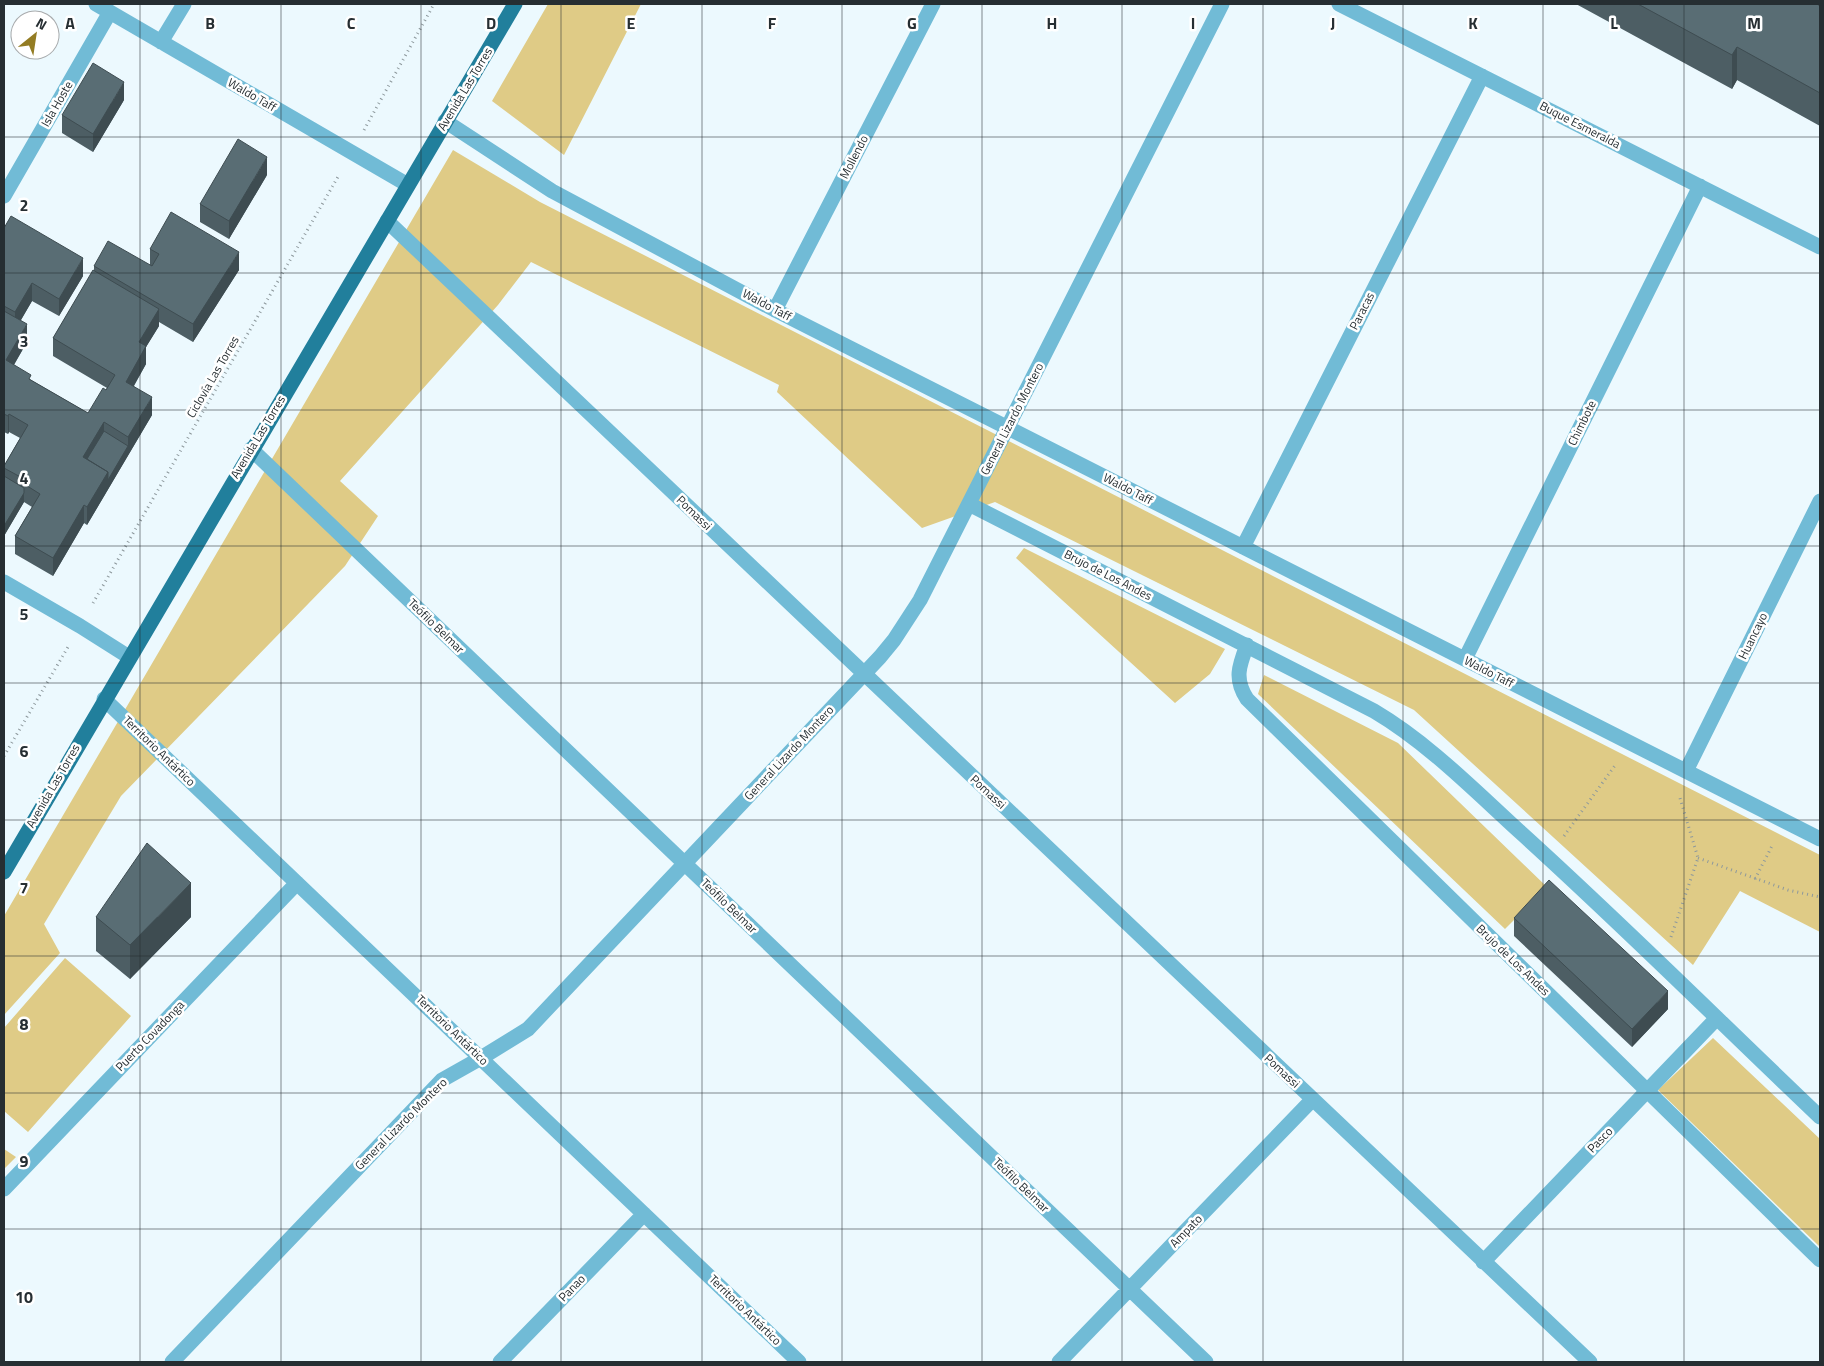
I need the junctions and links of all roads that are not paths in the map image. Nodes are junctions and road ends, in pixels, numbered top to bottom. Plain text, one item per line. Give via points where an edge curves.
1 (96, 4) edge
2 (184, 4) edge
3 (515, 4) edge
4 (933, 4) edge
5 (1222, 4) edge
6 (1339, 4) edge
7 (110, 12) junction
8 (161, 42) junction
9 (1482, 76) junction
10 (445, 121) junction
11 (408, 185) junction
12 (1700, 186) junction
13 (4, 196) edge
14 (387, 221) junction
15 (1820, 247) edge
16 (775, 310) junction
17 (1008, 428) junction
18 (251, 448) junction
19 (1820, 501) edge
20 (969, 504) junction
21 (1243, 546) junction
22 (4, 582) edge
23 (1247, 645) junction
24 (129, 657) junction
25 (1465, 659) junction
26 (863, 674) junction
27 (104, 699) junction
28 (1686, 771) junction
29 (1820, 839) edge
30 (684, 863) junction
31 (4, 872) edge
32 (297, 883) junction
33 (1717, 1018) junction
34 (481, 1058) junction
35 (1647, 1091) junction
36 (1312, 1100) junction
37 (1819, 1112) edge
38 (4, 1189) edge
39 (644, 1214) junction
40 (1820, 1260) edge
41 (1484, 1262) junction
42 (1130, 1289) junction
43 (172, 1362) edge
44 (500, 1362) edge
45 (799, 1362) edge
46 (1059, 1362) edge
47 (1206, 1362) edge
48 (1590, 1362) edge

1 - 7 street, Waldo Taff
2 - 8 street
3 - 10 main road, Avenida Las Torres
4 - 16 street, Mollendo
5 - 17 street, General Lizardo Montero
6 - 9 street, Buque Esmeralda
7 - 8 street, Waldo Taff
7 - 13 street, Isla Hoste
8 - 11 street, Waldo Taff
9 - 12 street, Buque Esmeralda
9 - 21 street, Paracas
10 - 11 main road, Avenida Las Torres
10 - 16 street, Waldo Taff via 552,191
11 - 14 main road, Avenida Las Torres
12 - 15 street, Buque Esmeralda
12 - 25 street, Chimbote
14 - 18 main road, Avenida Las Torres
14 - 26 street, Pomassi
16 - 17 street, Waldo Taff
17 - 20 street, General Lizardo Montero
17 - 21 street, Waldo Taff
18 - 24 main road, Avenida Las Torres
18 - 30 street, Teófilo Belmar
19 - 28 street, Huancayo
20 - 23 street, Brujo de Los Andes
20 - 26 street, General Lizardo Montero via 908,620
21 - 25 street, Waldo Taff
22 - 24 street
23 - 33 street, Brujo de Los Andes via 1374,711 1423,744 1548,857
23 - 35 street, Brujo de Los Andes via 1238,681 1247,699
24 - 27 main road, Avenida Las Torres
25 - 28 street, Waldo Taff
26 - 30 street, General Lizardo Montero
26 - 36 street, Pomassi
27 - 31 main road, Avenida Las Torres
27 - 32 street, Territorio Antártico
28 - 29 street, Waldo Taff
30 - 34 street, General Lizardo Montero via 528,1029
30 - 42 street, Teófilo Belmar
32 - 34 street, Territorio Antártico
32 - 38 street, Puerto Covadonga
33 - 35 street, Pasco
33 - 37 street, Brujo de Los Andes
34 - 39 street, Territorio Antártico
34 - 43 street, General Lizardo Montero via 442,1080
35 - 40 street, Brujo de Los Andes
35 - 41 street, Pasco
36 - 41 street, Pomassi
36 - 42 street, Ampato
39 - 44 street, Panao
39 - 45 street, Territorio Antártico
41 - 48 street, Pomassi
42 - 46 street, Ampato
42 - 47 street, Teófilo Belmar

